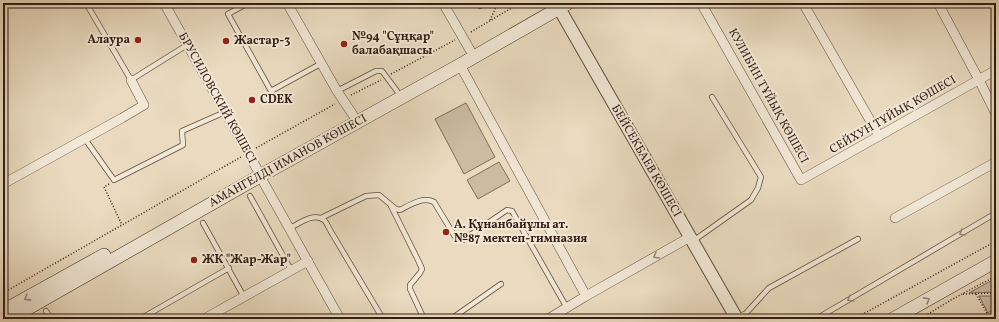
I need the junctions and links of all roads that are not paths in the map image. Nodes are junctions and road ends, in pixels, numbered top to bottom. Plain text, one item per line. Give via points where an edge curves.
1 (86, 3) edge
2 (177, 3) edge
3 (248, 3) edge
4 (287, 3) edge
5 (443, 3) edge
6 (701, 3) edge
7 (803, 3) edge
8 (938, 3) edge
9 (559, 4) edge
10 (165, 6) edge
11 (187, 45) junction
12 (470, 50) junction
13 (322, 63) junction
14 (460, 65) junction
15 (996, 70) edge
16 (131, 80) junction
17 (979, 80) junction
18 (337, 90) junction
19 (397, 91) junction
20 (712, 97) dead end
21 (225, 112) junction
22 (996, 114) edge
23 (353, 115) junction
24 (879, 136) junction
25 (85, 139) junction
26 (996, 162) edge
27 (258, 173) junction
28 (801, 180) joint
29 (3, 184) edge
30 (250, 196) dead end
31 (389, 203) junction
32 (996, 213) edge
33 (320, 218) junction
34 (895, 218) dead end
35 (203, 223) dead end
36 (290, 228) junction
37 (691, 239) junction
38 (858, 239) dead end
39 (308, 261) junction
40 (996, 261) edge
41 (229, 268) junction
42 (291, 270) junction
43 (501, 284) dead end
44 (586, 296) junction
45 (244, 297) junction
46 (567, 308) junction
47 (3, 311) edge
48 (46, 311) dead end
49 (208, 318) edge
50 (734, 318) edge
51 (9, 319) edge
52 (51, 319) edge
53 (140, 319) edge
54 (340, 319) edge
55 (383, 319) edge
56 (424, 319) edge
57 (451, 319) edge
58 (548, 319) edge
59 (816, 319) edge
60 (893, 319) edge

1 - 16 lane
2 - 10 lane
3 - 13 lane via 228,14 270,91
4 - 13 street
5 - 12 street
6 - 28 street, КУЛИБИН ТҰЙЫҚ КӨШЕСІ
7 - 24 street
8 - 17 street
9 - 12 main road, АМАНГЕЛДІ ИМАНОВ КӨШЕСІ
9 - 14 main road, АМАНГЕЛДІ ИМАНОВ КӨШЕСІ
9 - 37 street, БЕЙСЕКБАЕВ КӨШЕСІ
10 - 11 street, БРУСИЛОВСКИЙ КӨШЕСІ
11 - 16 lane
11 - 21 street, БРУСИЛОВСКИЙ КӨШЕСІ
12 - 19 main road, АМАНГЕЛДІ ИМАНОВ КӨШЕСІ
13 - 18 street
14 - 27 main road, АМАНГЕЛДІ ИМАНОВ КӨШЕСІ
14 - 44 street
15 - 17 street, СЕЙХУН ТҰЙЫҚ КӨШЕСІ
16 - 25 street via 144,105
17 - 22 street
17 - 24 street, СЕЙХУН ТҰЙЫҚ КӨШЕСІ
18 - 19 lane via 376,71 382,71
18 - 23 street
19 - 23 main road, АМАНГЕЛДІ ИМАНОВ КӨШЕСІ
20 - 37 lane via 761,177 751,200
21 - 25 lane via 182,131 183,144 114,180
21 - 27 street, БРУСИЛОВСКИЙ КӨШЕСІ
23 - 27 main road, АМАНГЕЛДІ ИМАНОВ КӨШЕСІ
24 - 28 street, СЕЙХУН ТҰЙЫҚ КӨШЕСІ
25 - 29 street
26 - 34 street
27 - 36 street, БРУСИЛОВСКИЙ КӨШЕСІ
27 -> 47 main road, АМАНГЕЛДІ ИМАНОВ КӨШЕСІ
27 - 51 main road, АМАНГЕЛДІ ИМАНОВ КӨШЕСІ
30 - 42 lane
31 - 33 lane via 379,195 366,196
31 - 46 lane via 400,210 429,199 434,202 457,240 463,240 507,210 512,211
31 - 56 lane via 422,269 410,285 410,289
32 -> 59 lane
33 - 36 lane via 316,216
33 - 55 lane via 326,222
35 - 41 lane
36 - 39 street, БРУСИЛОВСКИЙ КӨШЕСІ
37 -> 44 street
37 - 50 street, БЕЙСЕКБАЕВ КӨШЕСІ
38 - 50 lane via 769,288 748,311
39 - 42 street
39 - 54 street, БРУСИЛОВСКИЙ КӨШЕСІ
60 -> 40 main road
41 - 45 lane
41 - 53 lane
42 - 45 street
43 - 57 lane
44 - 46 street
45 - 49 street
46 - 58 street
48 - 52 lane

